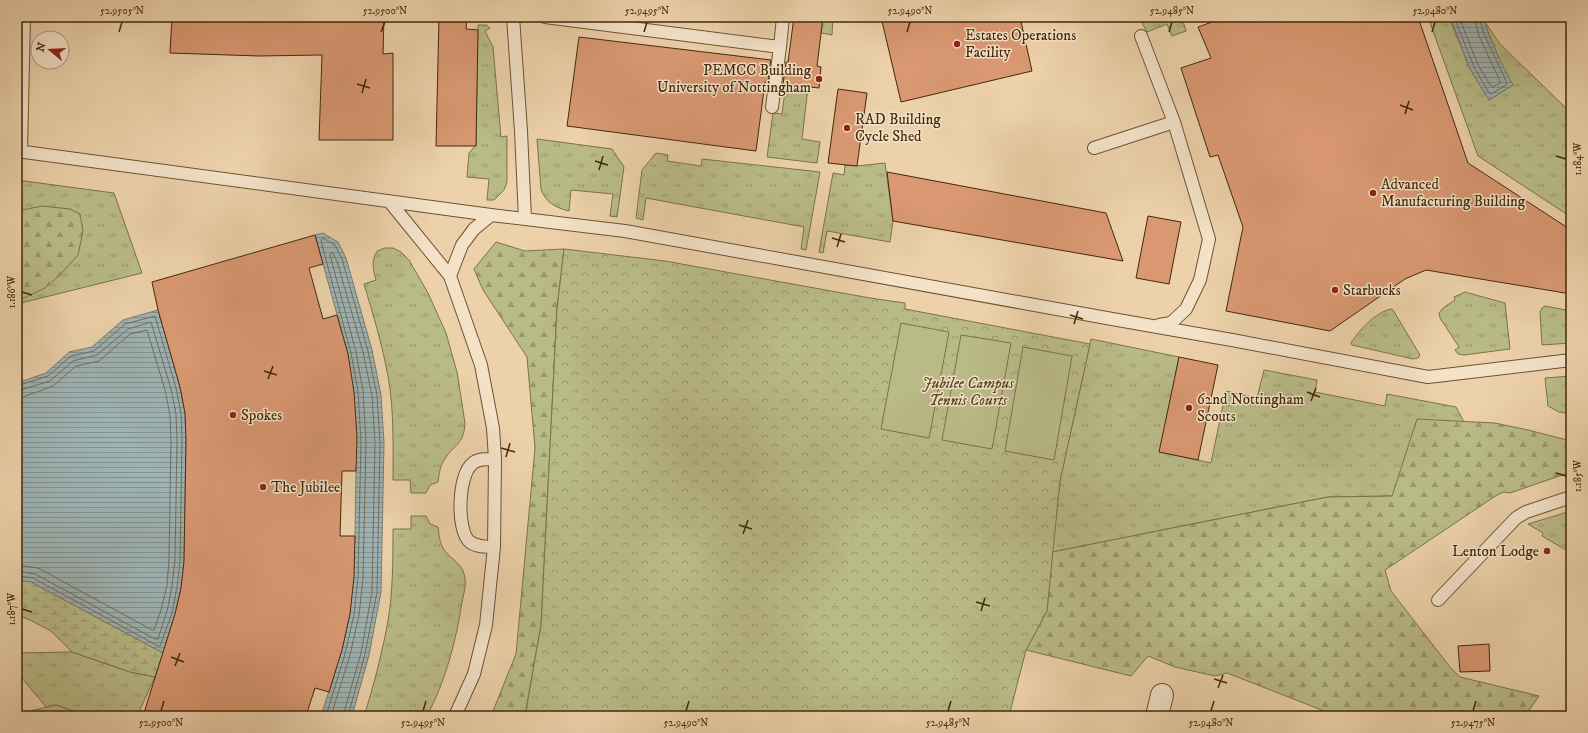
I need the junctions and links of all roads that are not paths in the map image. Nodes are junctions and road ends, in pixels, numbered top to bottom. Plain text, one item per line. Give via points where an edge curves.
1 (24, 17) edge
2 (513, 17) edge
3 (521, 17) edge
4 (545, 17) edge
5 (783, 17) edge
6 (1141, 36) dead end
7 (780, 47) junction
8 (772, 107) dead end
9 (1174, 122) junction
10 (1094, 148) dead end
11 (19, 151) edge
12 (389, 201) junction
13 (491, 216) junction
14 (525, 219) junction
15 (450, 276) junction
16 (1151, 326) junction
17 (1571, 360) edge
18 (495, 459) junction
19 (1571, 497) edge
20 (494, 548) junction
21 (1438, 600) dead end
22 (1162, 695) dead end
23 (455, 716) edge
24 (1157, 716) edge

1 - 11 lane
2 - 3 lane
2 - 14 lane
4 - 7 lane
5 - 7 lane
6 - 9 lane
7 - 8 lane
9 - 10 lane
9 - 16 lane via 1209,239 1200,280 1186,309 1171,323
11 - 12 lane
12 - 13 lane
12 - 15 lane
13 - 14 lane
13 - 15 lane via 474,229 462,245
14 - 16 lane via 624,230
15 - 18 lane via 481,365 493,428
16 - 17 lane via 1428,377
18 - 20 lane
18 - 20 lane via 480,459 472,464 465,472 461,487 461,522 464,534 470,542
19 - 21 lane via 1526,512 1516,518
20 - 23 lane via 486,625 474,674
22 - 24 street

